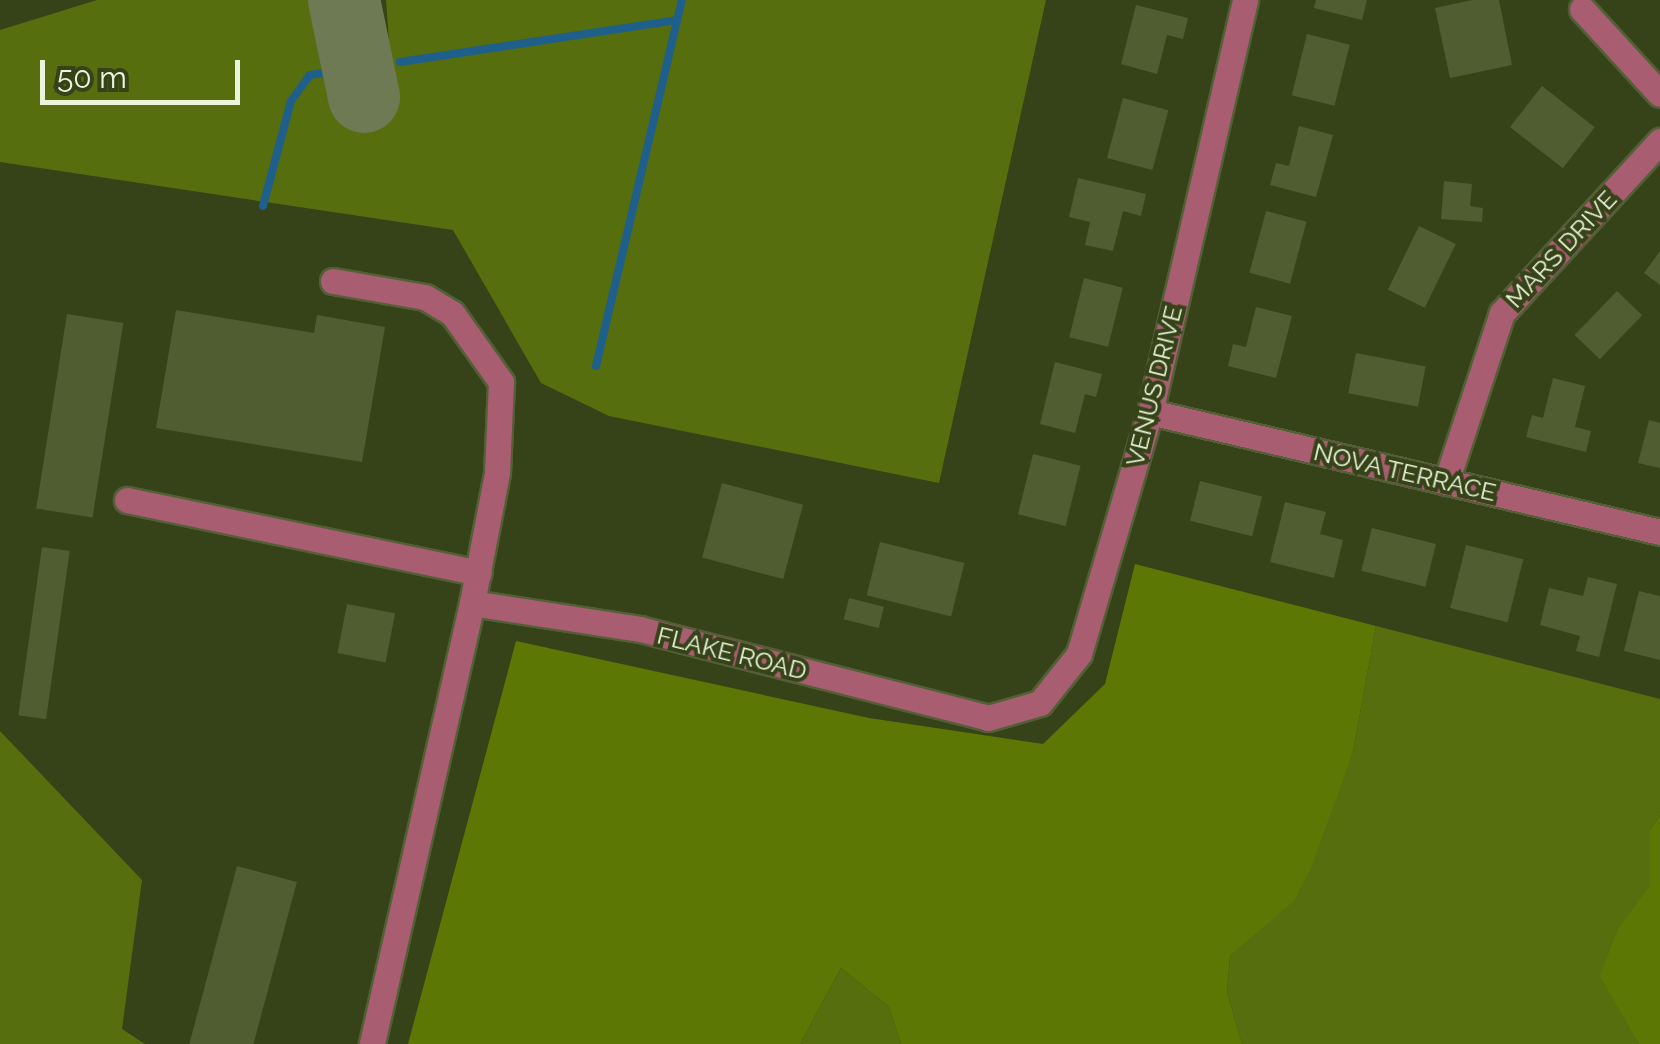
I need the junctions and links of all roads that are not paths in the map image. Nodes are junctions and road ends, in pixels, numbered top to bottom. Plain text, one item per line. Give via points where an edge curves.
1 (1245, 0) edge
2 (1582, 9) dead end
3 (1660, 94) edge
4 (1660, 141) edge
5 (332, 282) dead end
6 (1150, 412) junction
7 (1446, 482) junction
8 (127, 500) dead end
9 (1660, 532) edge
10 (478, 572) junction
11 (472, 603) junction
12 (988, 718) joint
13 (372, 1044) edge

1 - 6 street, VENUS DRIVE
2 - 3 street
4 - 7 street, MARS DRIVE via 1502,313
5 - 10 street via 425,297 452,313 501,382 496,473
6 - 7 street, NOVA TERRACE
6 - 12 street, VENUS DRIVE via 1079,654 1040,703
7 - 9 street, NOVA TERRACE
8 - 10 street
10 - 11 street
11 - 12 street, FLAKE ROAD via 640,630
11 - 13 street

